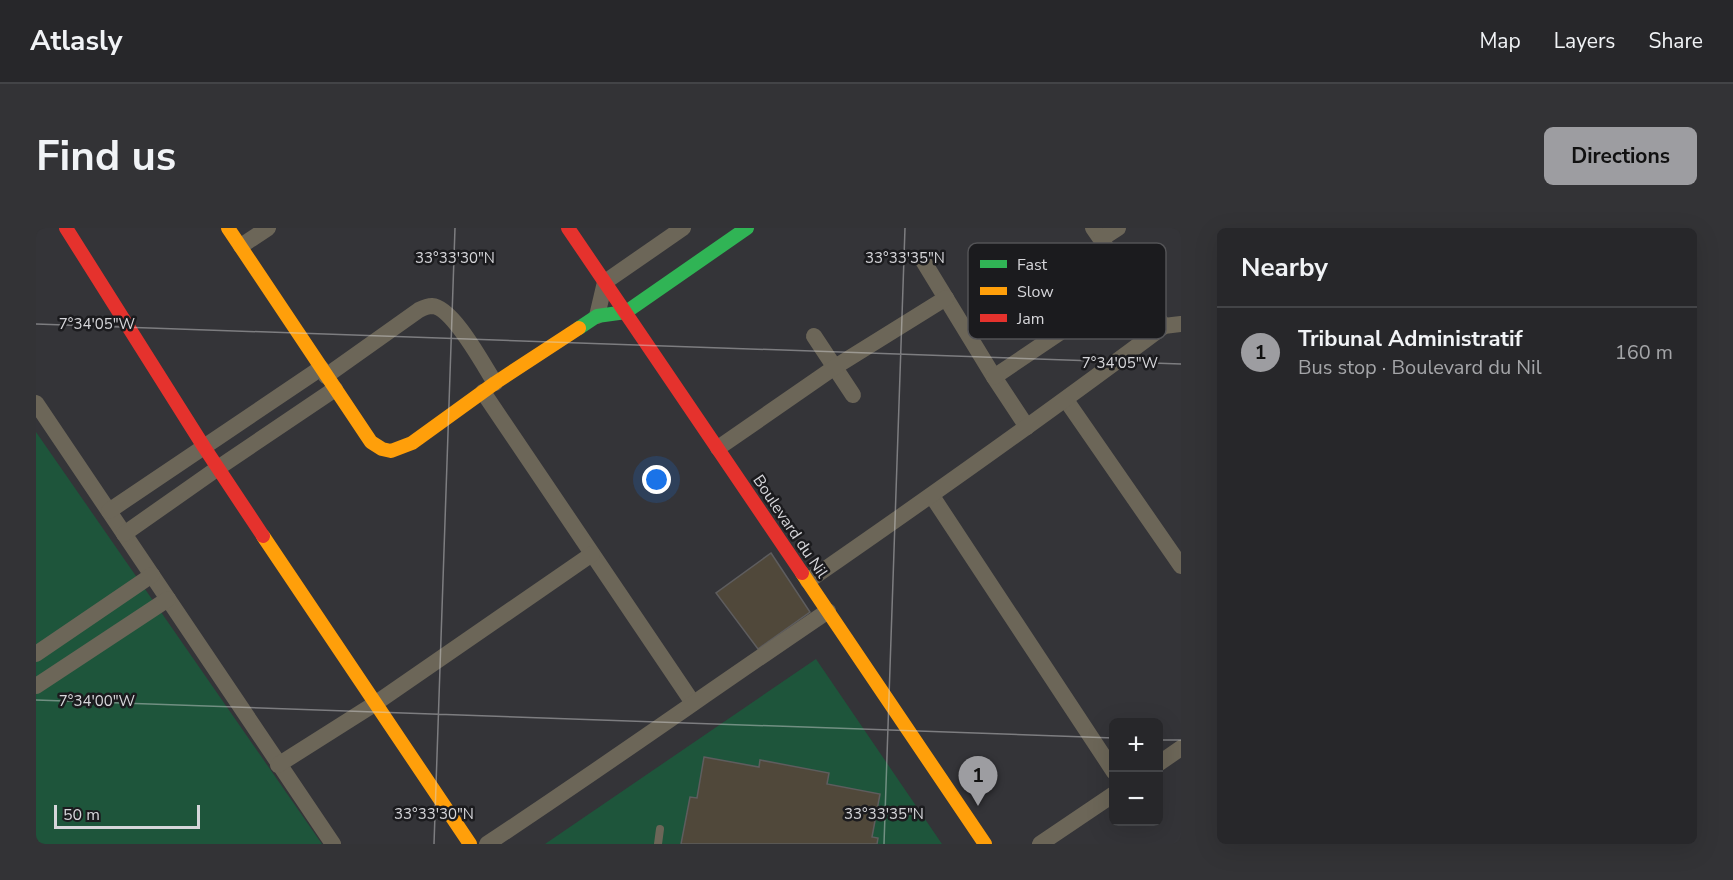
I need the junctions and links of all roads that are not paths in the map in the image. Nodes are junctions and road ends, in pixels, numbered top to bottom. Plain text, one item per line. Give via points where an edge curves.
1 (66, 228) edge
2 (228, 228) edge
3 (268, 228) edge
4 (568, 228) edge
5 (683, 228) edge
6 (747, 228) edge
7 (1118, 228) edge
8 (1097, 234) edge
9 (241, 246) junction
10 (922, 259) dead end
11 (605, 282) junction
12 (946, 298) junction
13 (626, 312) junction
14 (597, 316) junction
15 (1181, 324) edge
16 (1166, 326) edge
17 (968, 334) edge
18 (814, 336) dead end
19 (971, 339) edge
20 (1050, 339) edge
21 (1147, 339) edge
22 (835, 367) junction
23 (994, 377) junction
24 (328, 378) junction
25 (489, 387) junction
26 (853, 394) dead end
27 (1066, 400) junction
28 (36, 403) edge
29 (1027, 427) junction
30 (204, 447) junction
31 (718, 448) junction
32 (218, 468) junction
33 (932, 496) junction
34 (109, 511) junction
35 (124, 534) junction
36 (592, 554) junction
37 (1181, 567) edge
38 (152, 575) junction
39 (807, 580) junction
40 (168, 599) junction
41 (828, 611) junction
42 (36, 654) edge
43 (36, 686) edge
44 (376, 703) junction
45 (693, 703) junction
46 (1181, 748) edge
47 (1163, 761) edge
48 (279, 765) junction
49 (1109, 766) edge
50 (1109, 798) edge
51 (660, 829) dead end
52 (333, 844) edge
53 (470, 844) edge
54 (487, 844) edge
55 (658, 844) edge
56 (985, 844) edge
57 (1040, 844) edge

1 - 30 street
2 - 9 street
3 - 9 street
4 - 11 street, Boulevard du Nil
5 - 11 street
6 - 13 street
7 - 8 street
9 - 24 street
10 - 12 street
11 - 13 street, Boulevard du Nil
11 - 14 street
12 - 17 street
12 - 22 street
13 - 14 street
13 - 31 street, Boulevard du Nil
14 - 25 street
15 - 16 street
18 - 22 street
19 - 23 street
20 - 23 street
21 - 27 street
22 - 26 street
22 - 31 street
23 - 29 street
24 - 25 street via 371,441 391,451 412,443
24 - 25 street via 418,310 432,306 444,309 455,321
24 - 30 street
24 - 32 street
25 - 36 street
27 - 29 street
27 - 37 street
28 - 34 street
29 - 33 street
30 - 32 street
30 - 34 street
31 - 39 street, Boulevard du Nil
32 - 35 street
32 - 44 street
33 - 39 street
33 - 49 street
34 - 35 street
35 - 38 street
36 - 44 street
36 - 45 street
38 - 40 street
38 - 42 street
39 - 41 street, Boulevard du Nil
40 - 43 street
40 - 48 street
41 - 45 street
41 - 56 street, Boulevard du Nil
44 - 48 street
44 - 53 street
45 - 54 street
46 - 47 street
48 - 52 street
50 - 57 street
51 - 55 lane

